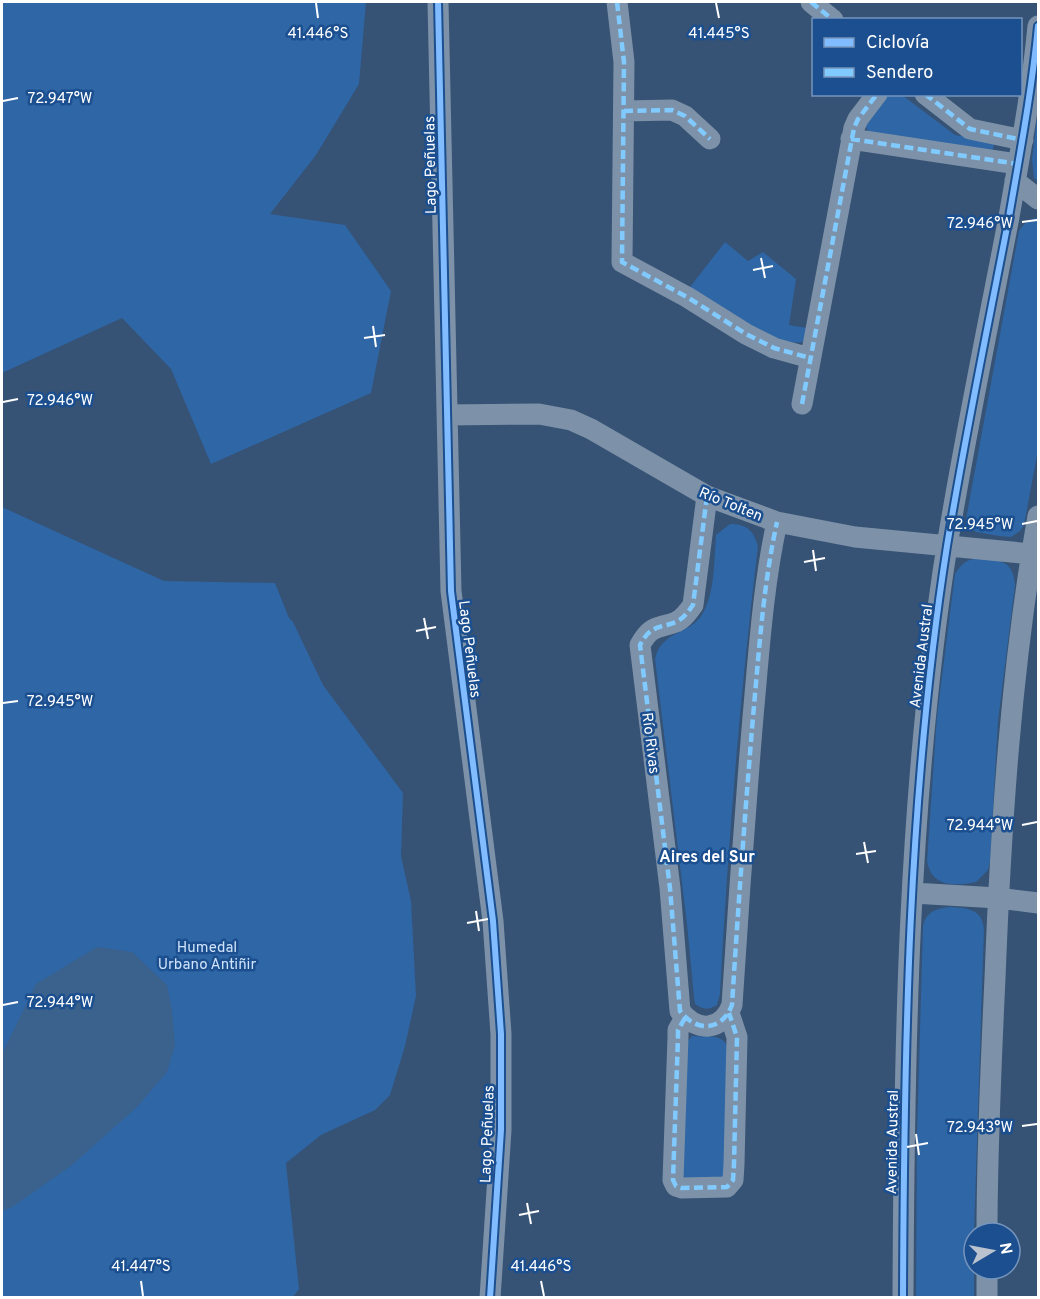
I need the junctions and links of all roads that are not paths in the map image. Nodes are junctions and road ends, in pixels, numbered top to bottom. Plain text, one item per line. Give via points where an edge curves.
1 (438, 2) edge
2 (617, 2) edge
3 (811, 2) edge
4 (831, 18) edge
5 (1038, 26) edge
6 (875, 96) edge
7 (928, 96) edge
8 (624, 111) junction
9 (710, 139) dead end
10 (851, 139) junction
11 (1023, 140) junction
12 (1017, 173) junction
13 (1038, 199) edge
14 (810, 358) junction
15 (802, 404) dead end
16 (447, 415) junction
17 (707, 496) junction
18 (1038, 516) edge
19 (777, 522) junction
20 (947, 545) junction
21 (1032, 554) junction
22 (913, 892) junction
23 (998, 898) junction
24 (1038, 903) edge
25 (729, 1013) junction
26 (685, 1018) junction
27 (987, 1221) edge
28 (987, 1281) edge
29 (490, 1298) edge
30 (903, 1298) edge
31 (987, 1298) edge

1 - 16 street, Lago Peñuelas
2 - 8 street via 624,62
3 - 4 street
5 - 11 street, Avenida Austral
6 - 10 street via 858,119
7 - 11 street via 970,129
8 - 9 street via 672,110 685,116
8 - 14 street via 622,262 746,334 774,348
10 - 12 street
10 - 14 street
11 - 12 street, Avenida Austral
12 - 13 street
12 - 20 street, Avenida Austral
14 - 15 street
16 - 17 street, Río Tolten via 539,414 571,420
16 - 29 street, Lago Peñuelas via 451,591 493,921 501,1034 501,1130
17 - 19 street, Río Tolten
17 - 26 street, Río Rivas via 693,605 677,622 646,633 640,645 670,888 680,1011
18 - 21 street
19 - 20 street, Río Tolten via 855,537
19 - 25 street, Río Rivas via 760,641
20 - 21 street, Río Tolten
20 - 22 street, Avenida Austral via 926,716
21 - 23 street via 1010,727
22 - 23 street
22 - 30 street, Avenida Austral via 904,1126
23 - 24 street
23 - 27 street
25 - 26 street via 715,1025 698,1025
25 - 26 street, Río Rivas via 737,1037 733,1180 727,1187 682,1188 673,1180 678,1030
28 - 31 street

